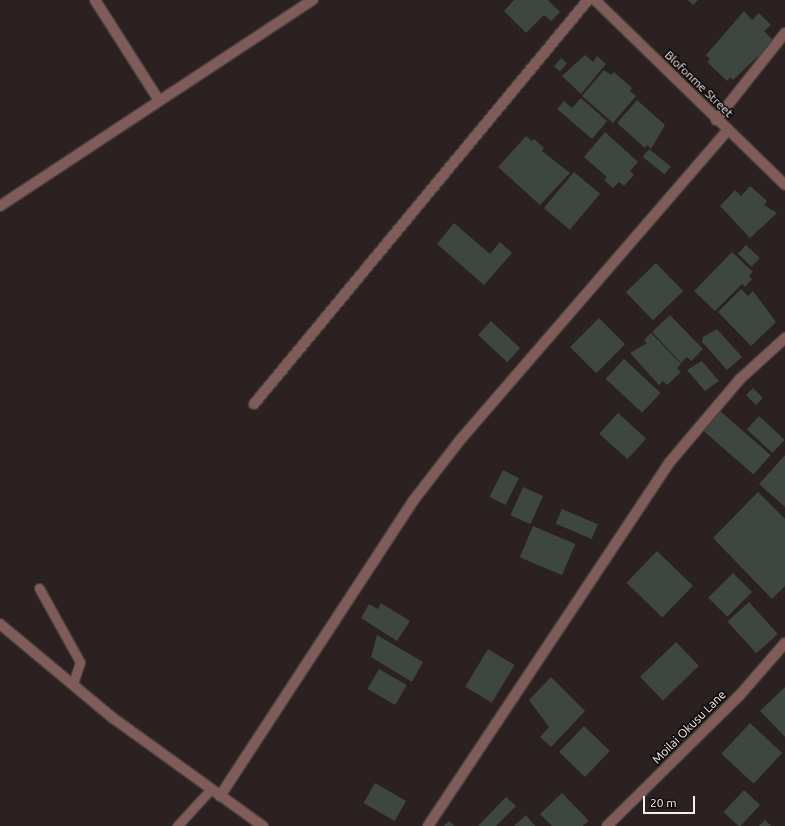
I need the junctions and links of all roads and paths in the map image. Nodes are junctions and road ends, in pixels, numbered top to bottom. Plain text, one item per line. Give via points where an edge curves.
1 (95, 0) edge
2 (314, 0) edge
3 (588, 0) edge
4 (596, 0) edge
5 (785, 34) edge
6 (158, 99) junction
7 (716, 120) junction
8 (728, 130) junction
9 (785, 185) edge
10 (0, 206) edge
11 (785, 338) edge
12 (254, 404) dead end
13 (38, 588) dead end
14 (0, 624) edge
15 (785, 643) edge
16 (73, 684) junction
17 (211, 789) junction
18 (220, 796) junction
19 (177, 826) edge
20 (263, 826) edge
21 (428, 826) edge
22 (607, 826) edge

1 - 6 street
2 - 6 street
3 - 12 street
4 - 7 street, Blofonme Street
5 - 7 street
6 - 10 street
7 - 8 street, Blofonme Street
8 - 9 street, Blofonme Street
8 - 18 street via 461,439 413,501
11 - 21 street via 735,385 669,463
13 - 16 lane via 80,662
14 - 16 street
15 - 22 street, Moilai Okusu Lane via 740,696
16 - 17 street
17 - 18 street
17 - 19 lane
18 - 20 street

